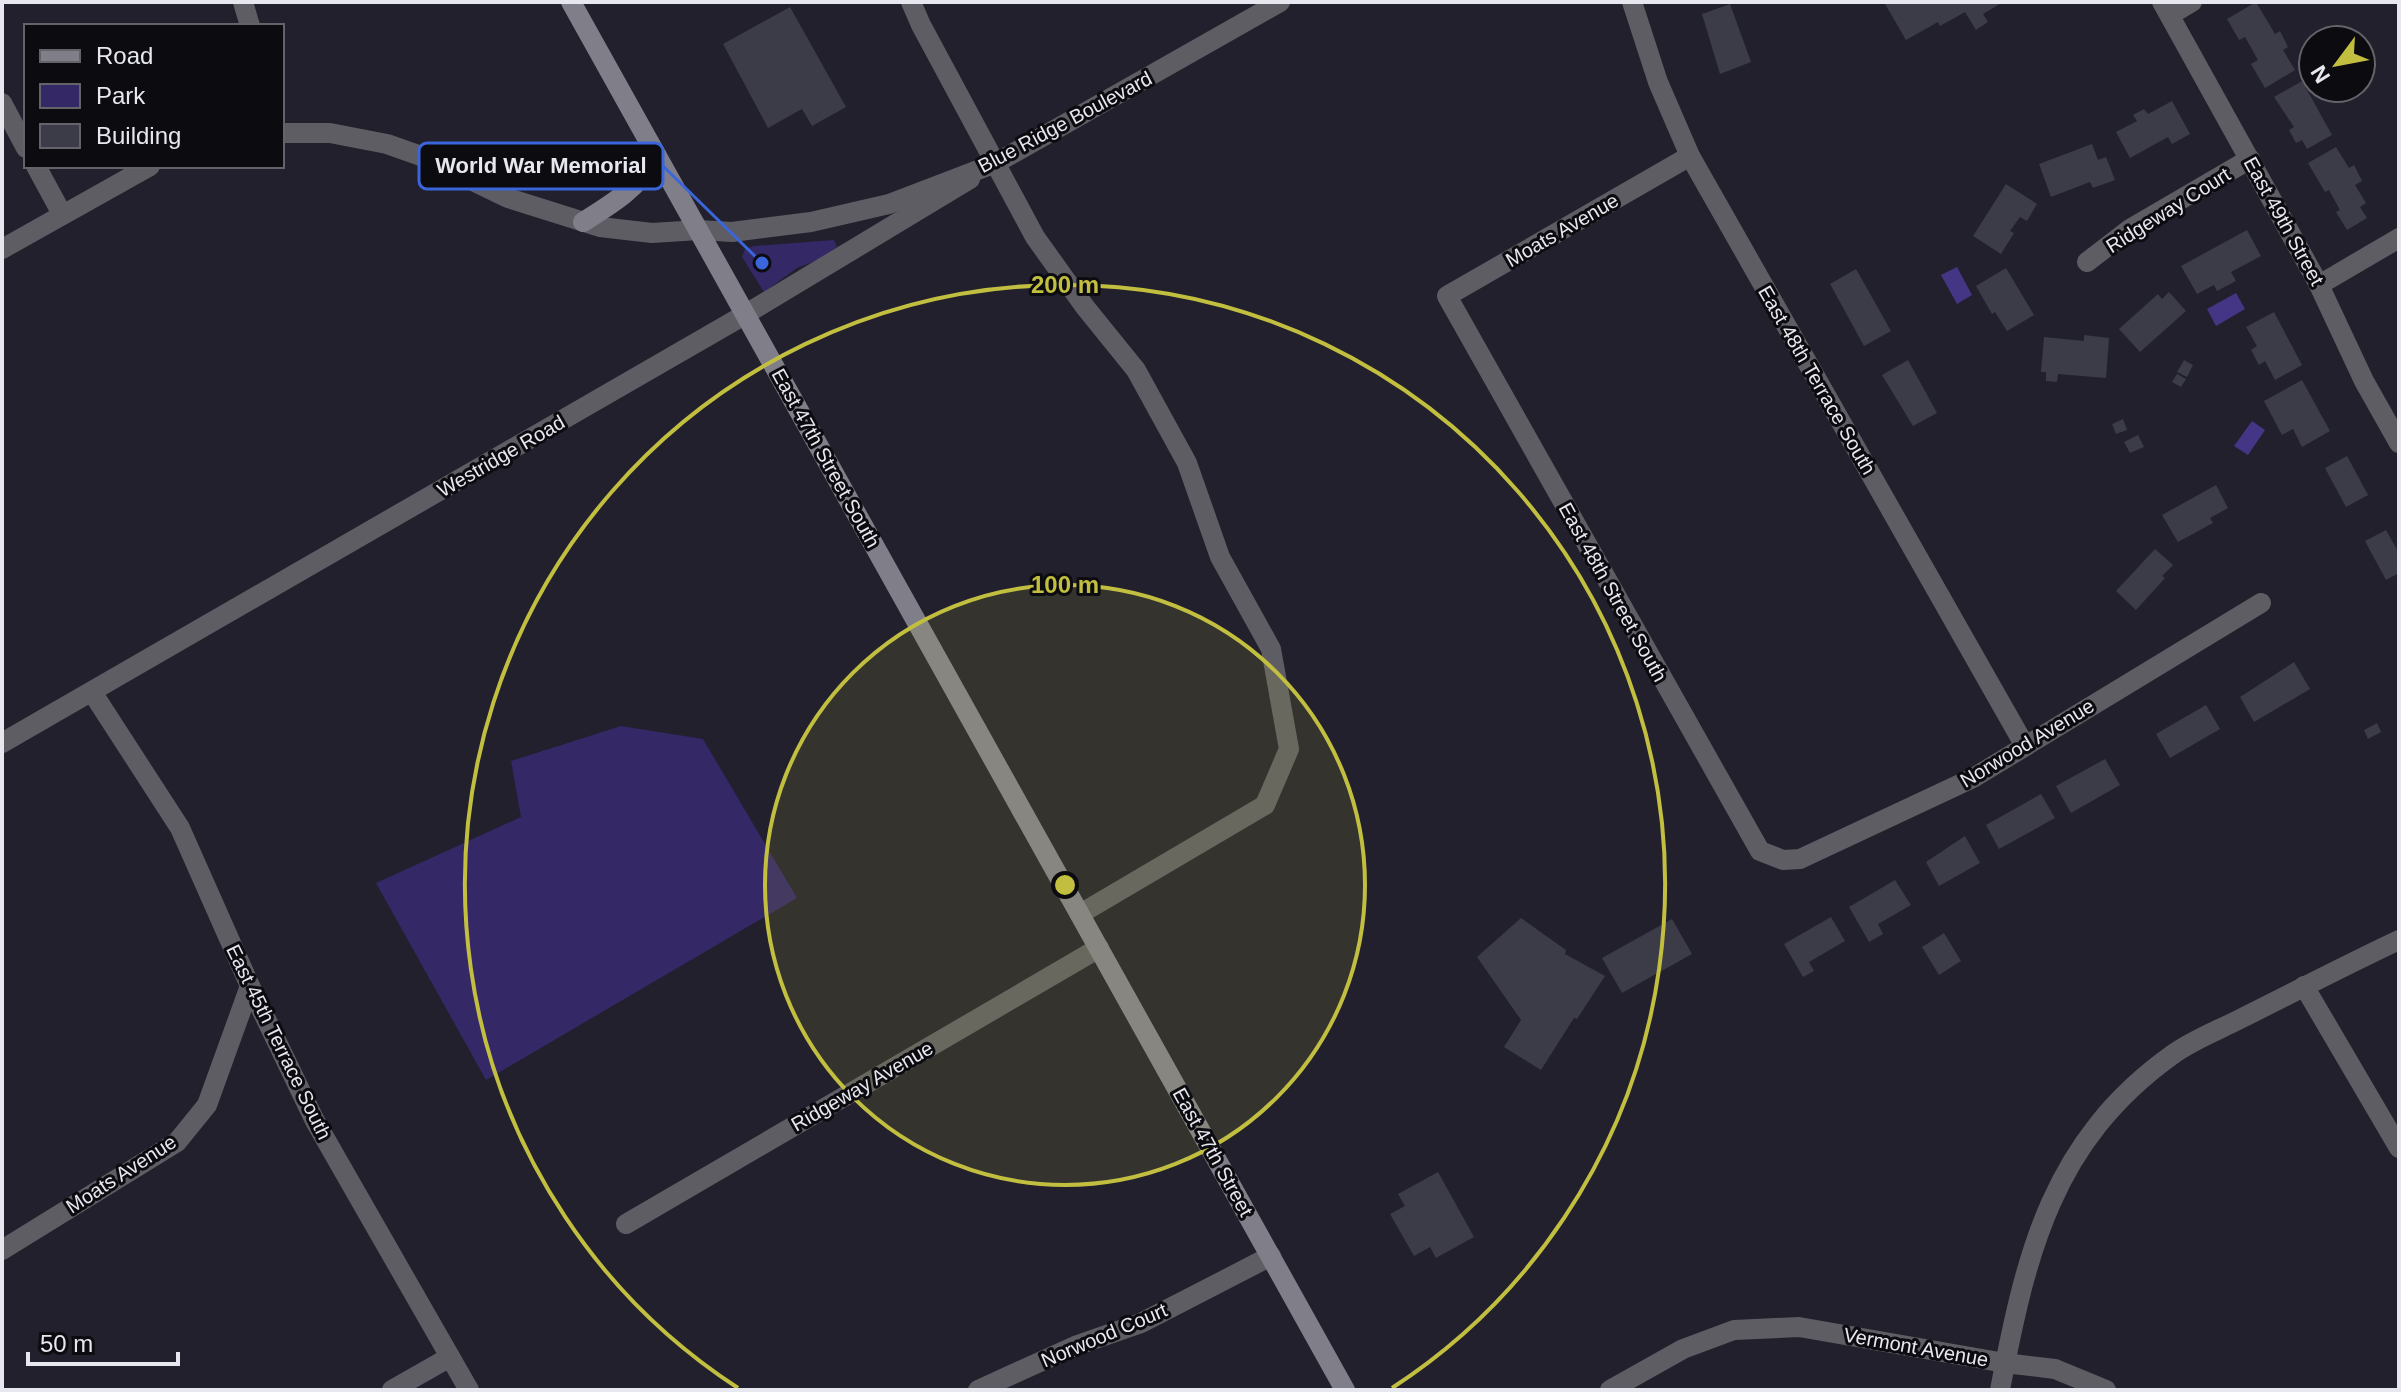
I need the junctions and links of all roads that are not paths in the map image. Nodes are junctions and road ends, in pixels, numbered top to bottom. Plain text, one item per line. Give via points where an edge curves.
1 (243, 2) edge
2 (571, 2) edge
3 (911, 2) edge
4 (1632, 2) edge
5 (2192, 2) edge
6 (1271, 4) edge
7 (2166, 8) edge
8 (249, 24) edge
9 (2, 103) edge
10 (284, 133) edge
11 (24, 144) edge
12 (657, 156) junction
13 (1690, 156) junction
14 (2250, 159) junction
15 (996, 163) junction
16 (37, 168) edge
17 (146, 168) edge
18 (62, 214) junction
19 (583, 222) junction
20 (699, 230) junction
21 (2399, 238) edge
22 (2, 249) edge
23 (2087, 262) dead end
24 (2319, 285) junction
25 (1455, 310) joint
26 (746, 314) junction
27 (2399, 443) edge
28 (2261, 603) dead end
29 (92, 692) junction
30 (2, 743) edge
31 (2025, 746) junction
32 (1783, 860) joint
33 (1080, 914) junction
34 (2399, 940) edge
35 (1099, 948) junction
36 (250, 986) junction
37 (2304, 986) junction
38 (2399, 1148) edge
39 (626, 1224) dead end
40 (2, 1250) edge
41 (1271, 1256) junction
42 (450, 1357) junction
43 (2005, 1363) junction
44 (392, 1390) edge
45 (469, 1390) edge
46 (978, 1390) edge
47 (1345, 1390) edge
48 (1610, 1390) edge
49 (2000, 1390) edge
50 (2106, 1390) edge

1 - 8 street
2 - 12 main road, East 47th Street South
3 - 15 street
4 - 13 street, East 48th Terrace South
5 - 7 street
6 - 15 street, Blue Ridge Boulevard
7 - 14 street, East 49th Street
9 - 11 street
10 - 19 street, Blue Ridge Boulevard via 330,133 387,144 508,198
12 - 19 main road via 640,182
12 - 20 main road, East 47th Street South
13 - 25 street, Moats Avenue via 1447,296
13 - 31 street, East 48th Terrace South
14 - 23 street, Ridgeway Court via 2130,229
14 - 24 street, East 49th Street
15 - 20 street, Blue Ridge Boulevard via 889,204 827,219 732,232
15 - 26 street, Westridge Road
15 - 33 street via 1035,237 1136,370 1187,463 1220,557 1271,649 1289,749 1265,805
16 - 18 street
17 - 18 street
18 - 22 street
19 - 20 street, Blue Ridge Boulevard via 652,233
20 - 26 main road, East 47th Street South
21 - 24 street
24 - 27 street, East 49th Street
25 - 32 street, East 48th Street South via 1739,816 1760,851
26 - 29 street, Westridge Road
26 - 33 main road, East 47th Street South
28 - 31 street, Norwood Avenue
29 - 30 street, Westridge Road
29 - 36 street, East 45th Terrace South via 180,828
31 - 32 street, Norwood Avenue via 1973,778 1886,819 1800,859
33 - 35 main road, East 47th Street
34 - 37 street, Vermont Avenue
35 - 39 street, Ridgeway Avenue
35 - 41 main road, East 47th Street
36 - 40 street, Moats Avenue via 207,1105 177,1142
36 - 42 street, East 45th Terrace South via 315,1121
37 - 38 street
37 - 43 street, Vermont Avenue via 2174,1053 2101,1119 2065,1174 2038,1231
41 - 46 street, Norwood Court via 1141,1323
41 - 47 main road, East 47th Street
42 - 44 street
42 - 45 street, East 45th Terrace South
43 - 48 street, Vermont Avenue via 1799,1327 1734,1330 1683,1349
43 - 49 street
43 - 50 street via 2055,1369

